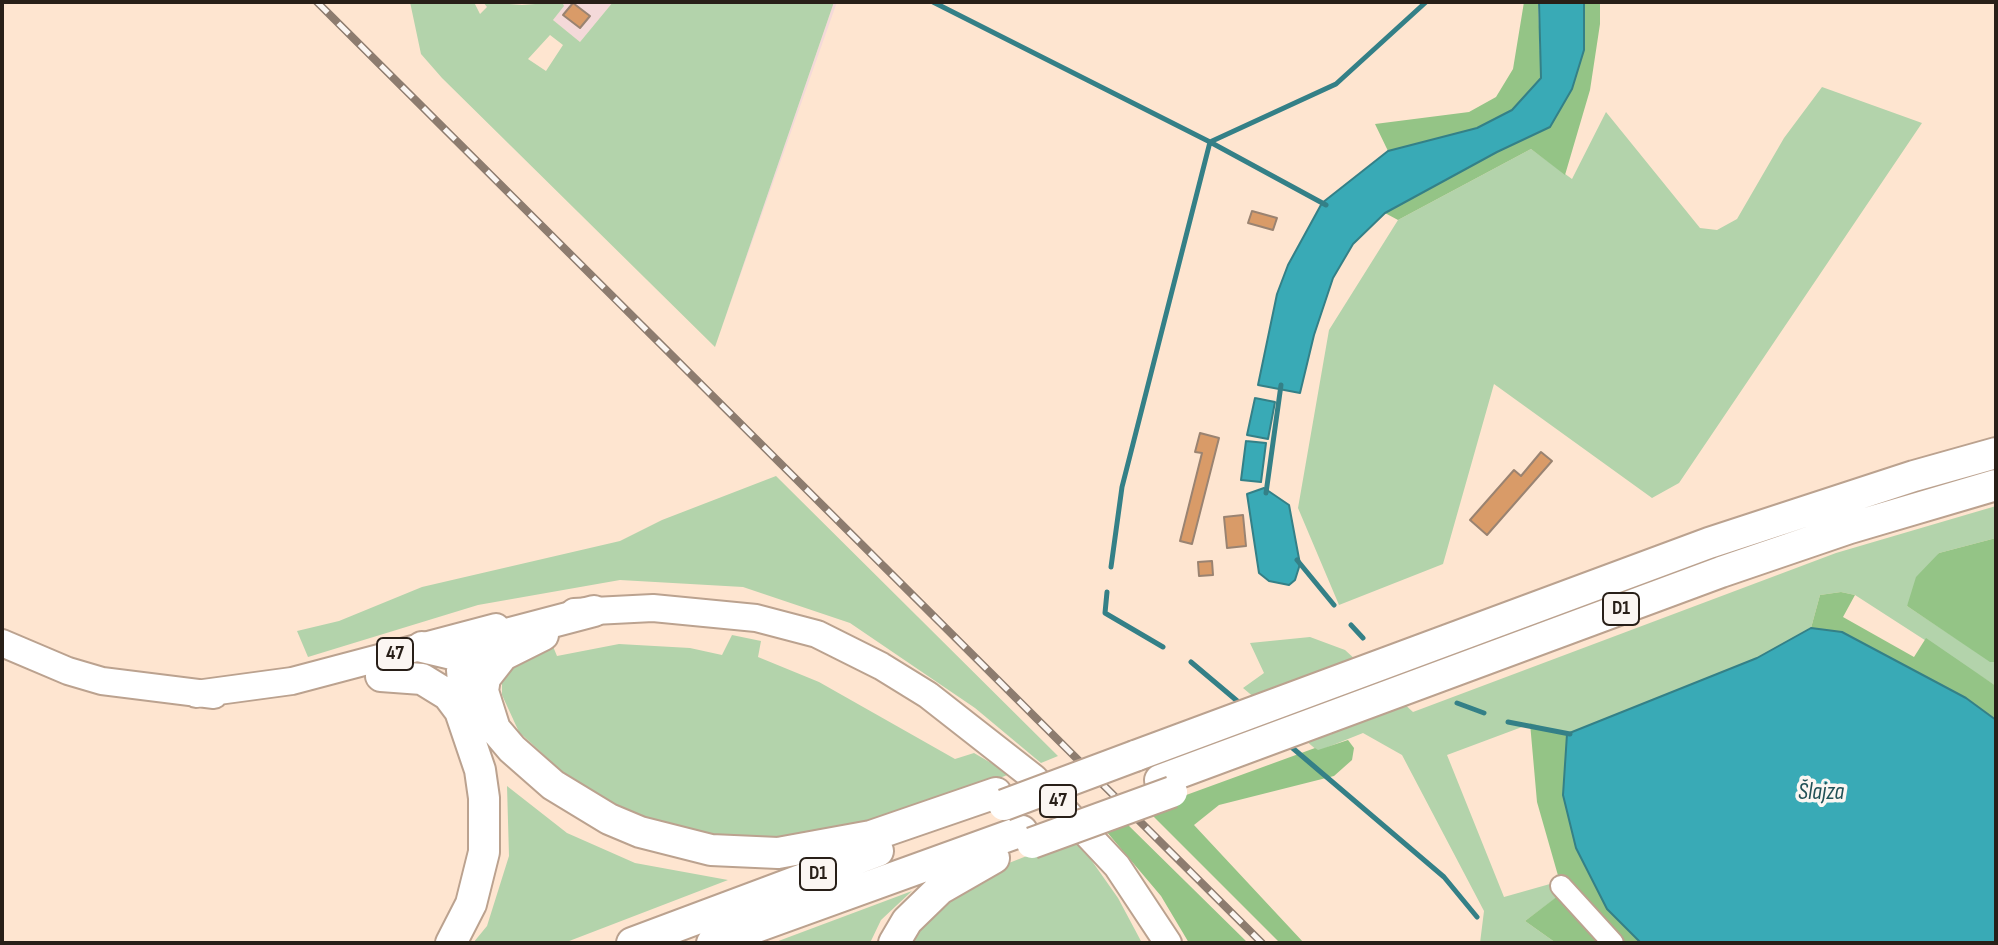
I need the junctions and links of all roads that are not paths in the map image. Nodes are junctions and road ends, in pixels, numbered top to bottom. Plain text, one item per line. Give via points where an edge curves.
1 (1996, 453) edge
2 (1996, 485) edge
3 (594, 611) junction
4 (543, 635) junction
5 (2, 643) edge
6 (422, 647) junction
7 (465, 657) junction
8 (381, 676) junction
9 (196, 694) junction
10 (952, 713) junction
11 (478, 721) junction
12 (1000, 799) junction
13 (1027, 837) junction
14 (1561, 886) dead end
15 (451, 943) edge
16 (632, 943) edge
17 (712, 943) edge
18 (894, 943) edge
19 (1168, 943) edge
20 (1613, 943) edge

1 - 12 highway, D1, bridge via 1780,519 1360,664
2 - 13 highway, D1 via 1850,528
3 - 6 main road, 47 via 523,620
3 - 7 highway via 480,641
3 - 10 main road, 47 via 711,612 800,628 881,666
4 - 7 main road
4 - 10 main road via 649,620 736,629 819,651
4 - 11 highway via 518,645 493,665
5 - 9 main road, 47 via 102,681
6 - 7 highway
6 - 9 main road, 47 via 292,681
7 - 8 main road
7 - 11 highway
8 - 9 main road via 287,694
8 - 11 highway via 422,679
10 - 19 main road, 47 via 1034,778 1086,831 1130,883
11 - 12 highway via 495,729 579,803 640,832 711,850 778,853 840,844
11 - 15 highway via 484,852 471,904
12 - 16 highway, D1
13 - 17 highway, D1
13 - 18 highway via 940,889 907,921
14 - 20 street

